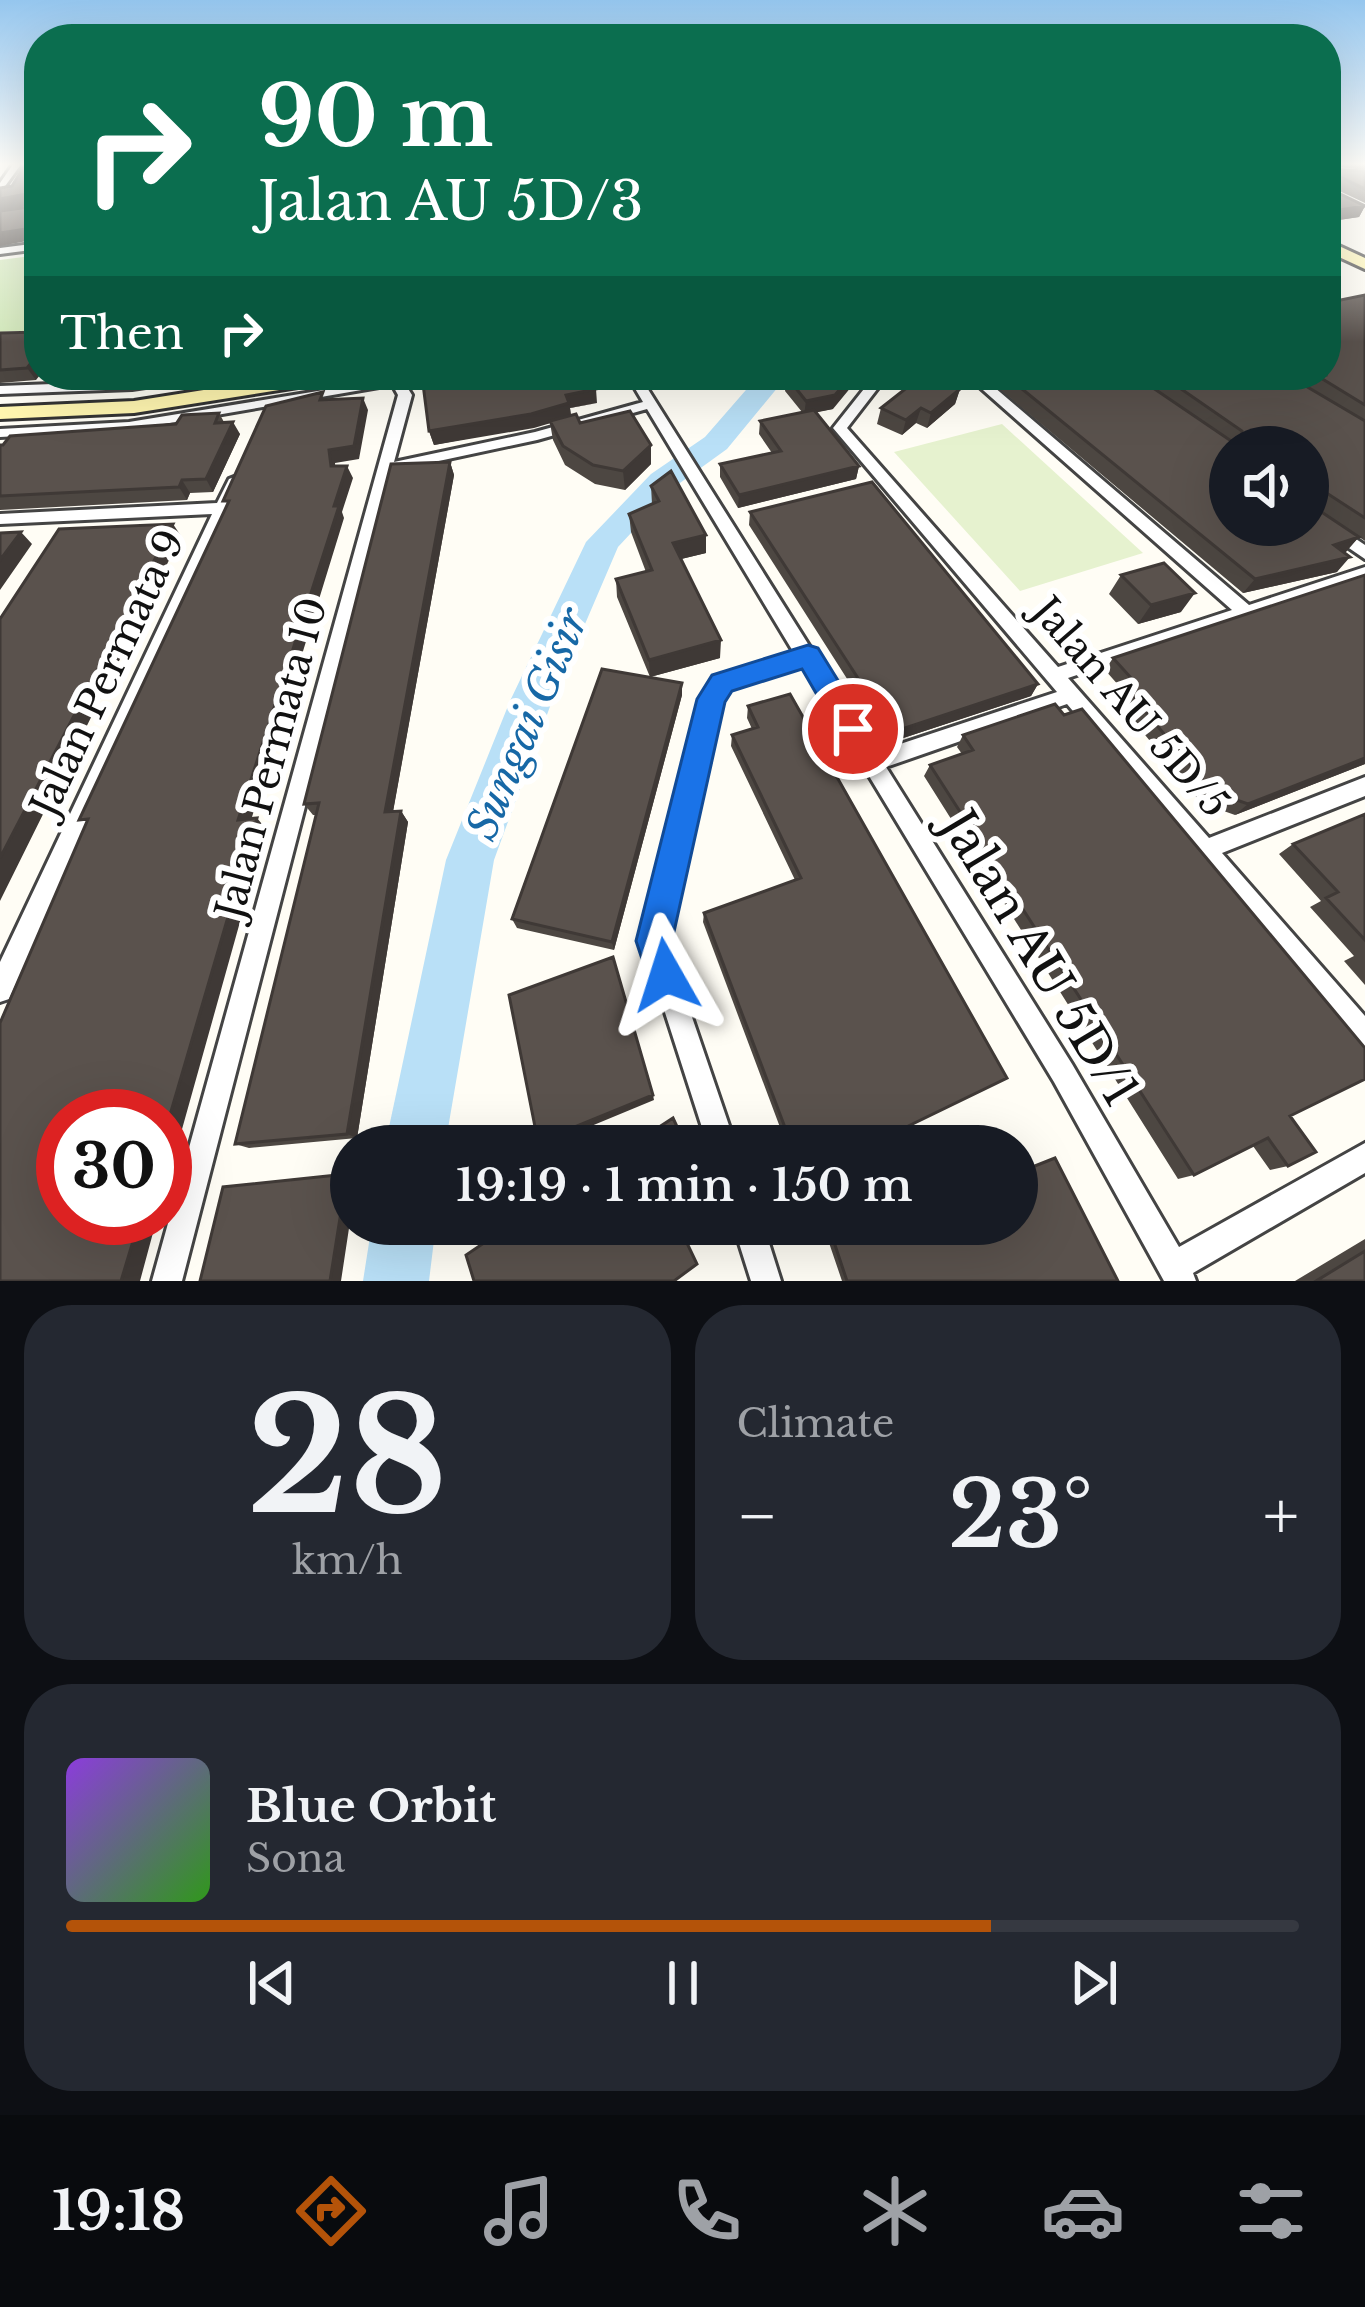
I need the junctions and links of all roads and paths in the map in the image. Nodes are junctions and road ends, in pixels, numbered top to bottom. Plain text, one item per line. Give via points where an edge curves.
1 (62, 390) edge
2 (300, 390) edge
3 (349, 390) edge
4 (401, 390) edge
5 (642, 390) edge
6 (870, 390) edge
7 (988, 390) edge
8 (266, 404) junction
9 (651, 404) junction
10 (52, 411) junction
11 (0, 413) edge
12 (0, 434) edge
13 (241, 466) edge
14 (387, 467) junction
15 (886, 481) junction
16 (864, 487) edge
17 (223, 508) junction
18 (73, 516) junction
19 (0, 519) edge
20 (1329, 527) edge
21 (61, 534) edge
22 (1365, 553) edge
23 (1365, 573) edge
24 (1248, 614) junction
25 (808, 656) junction
26 (1055, 675) junction
27 (1072, 694) junction
28 (873, 762) junction
29 (1365, 786) edge
30 (1207, 849) junction
31 (0, 990) edge
32 (1365, 1035) edge
33 (715, 1125) edge
34 (1365, 1157) edge
35 (755, 1245) edge
36 (1178, 1274) edge
37 (167, 1281) edge
38 (766, 1281) edge

1 - 10 street
2 - 8 main road
3 - 8 street, Jalan Permata 10
4 - 14 street, Jalan Permata 10
5 - 9 street, Jalan AU 5D/1
6 - 15 street, Jalan AU 5D/5 via 840,428
7 - 24 street
8 - 10 main road
8 - 12 street via 129,426
9 - 14 street
9 - 25 street, Jalan AU 5D/1 via 700,484 738,518
10 - 11 main road
13 - 17 street, Jalan Permata 9
14 - 37 street, Jalan Permata 10
15 - 16 street
15 - 26 street, Jalan AU 5D/5
17 - 18 street
17 - 31 street, Jalan Permata 9
18 - 19 street
18 - 21 street
20 - 22 street
23 - 24 street
24 - 26 street
25 - 28 street, Jalan AU 5D/1
25 - 33 street via 722,683 711,699 654,941
26 - 27 street, Jalan AU 5D/5
27 - 28 street
27 - 30 street, Jalan AU 5D/5
28 - 36 street, Jalan AU 5D/1
29 - 30 street
30 - 32 street, Jalan AU 5D/5
34 - 36 street
35 - 38 street

